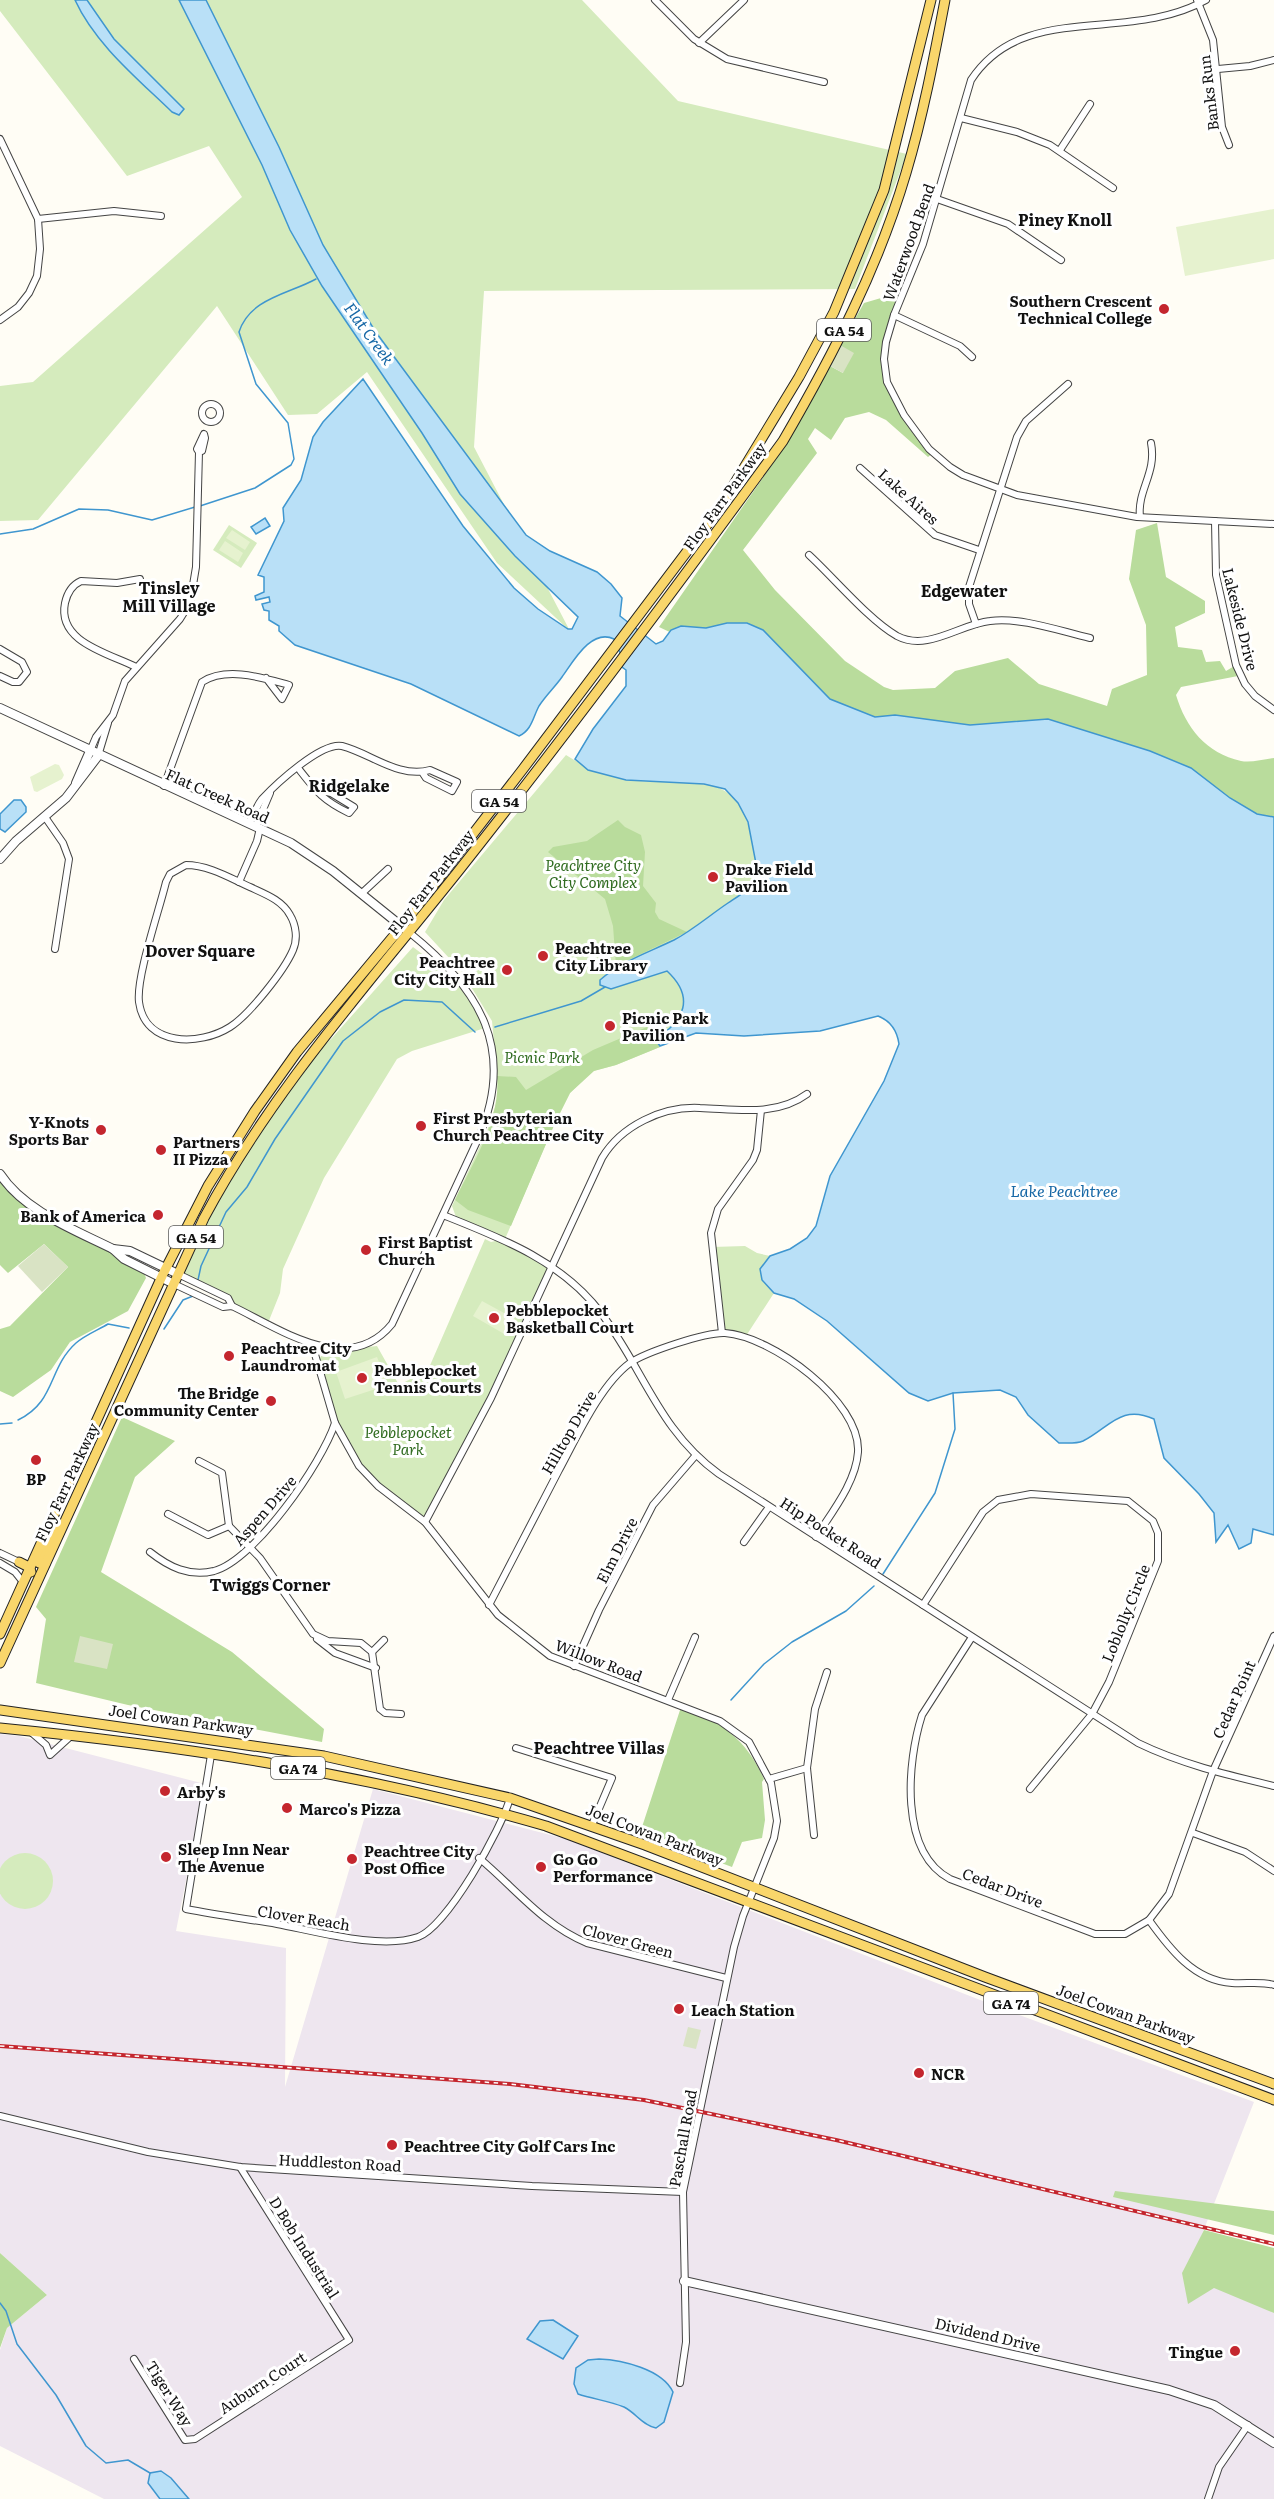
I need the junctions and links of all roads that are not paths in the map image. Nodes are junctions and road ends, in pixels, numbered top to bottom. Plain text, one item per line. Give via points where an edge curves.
1 (655, 0) edge
2 (744, 0) edge
3 (932, 0) edge
4 (945, 0) edge
5 (1206, 0) edge
6 (1198, 2) edge
7 (1095, 17) dead end
8 (1023, 30) dead end
9 (699, 43) junction
10 (1274, 60) edge
11 (1218, 69) junction
12 (824, 81) dead end
13 (1090, 104) dead end
14 (961, 118) junction
15 (0, 139) edge
16 (1229, 145) dead end
17 (1060, 150) junction
18 (1113, 188) dead end
19 (937, 199) junction
20 (161, 216) dead end
21 (38, 219) junction
22 (1061, 260) dead end
23 (894, 315) junction
24 (0, 320) edge
25 (972, 357) dead end
26 (1068, 384) dead end
27 (207, 423) dead end
28 (1151, 443) dead end
29 (860, 468) dead end
30 (999, 489) junction
31 (1140, 517) junction
32 (1215, 521) junction
33 (1274, 524) edge
34 (979, 550) junction
35 (809, 555) dead end
36 (140, 579) dead end
37 (976, 624) junction
38 (1090, 638) dead end
39 (0, 649) edge
40 (136, 667) junction
41 (0, 676) edge
42 (266, 678) dead end
43 (0, 708) edge
44 (1274, 710) edge
45 (108, 723) junction
46 (90, 751) junction
47 (98, 756) junction
48 (298, 768) junction
49 (422, 772) junction
50 (164, 786) junction
51 (75, 787) junction
52 (315, 789) junction
53 (45, 817) junction
54 (255, 826) junction
55 (0, 859) edge
56 (388, 869) dead end
57 (239, 882) junction
58 (361, 894) junction
59 (402, 926) junction
60 (410, 933) junction
61 (55, 949) dead end
62 (807, 1094) dead end
63 (761, 1110) junction
64 (0, 1174) edge
65 (4, 1186) edge
66 (443, 1215) junction
67 (553, 1266) junction
68 (164, 1273) junction
69 (176, 1279) junction
70 (232, 1306) junction
71 (722, 1333) junction
72 (312, 1344) junction
73 (631, 1362) junction
74 (335, 1423) junction
75 (696, 1455) junction
76 (199, 1461) dead end
77 (58, 1504) junction
78 (769, 1507) junction
79 (168, 1514) dead end
80 (425, 1522) junction
81 (229, 1526) junction
82 (816, 1537) junction
83 (744, 1542) dead end
84 (250, 1546) junction
85 (150, 1552) dead end
86 (0, 1553) edge
87 (19, 1562) junction
88 (0, 1563) edge
89 (45, 1564) junction
90 (29, 1567) junction
91 (23, 1582) junction
92 (489, 1605) junction
93 (923, 1605) junction
94 (0, 1634) edge
95 (313, 1634) junction
96 (972, 1636) junction
97 (1274, 1636) edge
98 (695, 1637) dead end
99 (384, 1640) dead end
100 (10, 1641) junction
101 (372, 1652) junction
102 (0, 1663) edge
103 (574, 1666) junction
104 (376, 1668) junction
105 (827, 1672) dead end
106 (668, 1700) junction
107 (1, 1709) edge
108 (401, 1714) dead end
109 (1092, 1714) junction
110 (0, 1728) edge
111 (30, 1731) junction
112 (72, 1735) junction
113 (516, 1748) dead end
114 (211, 1755) junction
115 (807, 1768) junction
116 (1214, 1771) junction
117 (769, 1779) junction
118 (1274, 1786) edge
119 (1030, 1789) dead end
120 (510, 1798) junction
121 (504, 1819) junction
122 (592, 1826) junction
123 (1193, 1833) junction
124 (814, 1835) dead end
125 (480, 1858) junction
126 (1274, 1871) edge
127 (754, 1888) junction
128 (748, 1902) junction
129 (1149, 1920) junction
130 (726, 1978) junction
131 (1274, 1985) edge
132 (1274, 2084) edge
133 (1274, 2100) edge
134 (0, 2116) edge
135 (240, 2167) junction
136 (683, 2192) junction
137 (684, 2281) junction
138 (349, 2340) joint
139 (134, 2360) dead end
140 (680, 2383) dead end
141 (1248, 2425) junction
142 (185, 2440) joint
143 (1274, 2443) edge
144 (1208, 2499) edge

1 - 9 street
2 - 9 street
3 - 59 main road, Floy Farr Parkway / GA 54 via 884,190 834,312 774,419 719,509
4 - 60 main road, Floy Farr Parkway / GA 54 via 906,173 872,268 852,314 783,441 615,669
5 - 6 street
6 - 7 street via 1149,18
6 - 11 street, Banks Run via 1213,40
8 - 14 street, Waterwood Bend via 1000,44 980,64 971,80
9 - 12 street via 727,59
10 - 11 street
11 - 16 street, Banks Run via 1222,127
13 - 17 street
14 - 17 street via 1017,132
14 - 19 street, Waterwood Bend
15 - 21 street
17 - 18 street
19 - 22 street via 1008,224
19 - 23 street, Waterwood Bend
20 - 21 street via 114,211
21 - 24 street via 37,276 23,302
23 - 25 street via 968,350
23 - 30 street, Waterwood Bend via 884,366 899,408 943,462 963,475
26 - 30 street via 1022,427
27 - 40 street via 199,452 195,580 190,603
28 - 31 street via 1153,465 1139,506
29 - 34 street, Lake Aires via 935,535
30 - 31 street, Waterwood Bend
30 - 34 street
31 - 32 street, Waterwood Bend
32 - 33 street, Waterwood Bend
32 - 44 street, Lakeside Drive via 1216,575 1236,664 1245,684
34 - 37 street via 969,587 969,604
35 - 37 street via 898,636 920,641
36 - 40 street via 117,583 81,581 68,594 64,610 65,624 72,634
37 - 38 street via 1006,620
39 - 41 street via 22,662 27,672 13,682
40 - 45 street via 121,689
42 - 50 street via 227,675 202,682
43 - 46 street, Flat Creek Road
45 - 46 street
45 - 47 street
46 - 47 street, Flat Creek Road
46 - 51 street
47 - 50 street, Flat Creek Road
47 - 51 street
48 - 49 street via 320,751 338,746 380,763
48 - 52 street
48 - 54 street via 262,799
49 - 49 street via 430,770 457,782 452,791
50 - 54 street, Flat Creek Road
51 - 53 street
52 - 52 street via 324,801 349,813 354,807 331,793
53 - 55 street
53 - 61 street via 69,859
54 - 57 street via 257,841
54 - 58 street, Flat Creek Road via 310,854
56 - 58 street
57 - 57 street via 285,908 296,933 293,950 260,996 230,1027 195,1040 179,1041 161,1035 142,1014 139,994 166,882 178,869 196,865
58 - 59 street, Flat Creek Road
59 - 60 street, Flat Creek Road
59 - 68 main road, Floy Farr Parkway / GA 54 via 297,1052 255,1111 208,1186
60 - 66 street via 462,980 481,1013 493,1060 495,1088 489,1111
60 - 69 main road, Floy Farr Parkway / GA 54 via 257,1128 224,1181
62 - 63 street via 796,1102
63 - 67 street via 678,1110 643,1121 621,1134 602,1158
63 - 71 street via 757,1150 718,1209 711,1233
64 - 65 street
65 - 68 street via 44,1213 113,1249 130,1251
66 - 67 street, Hip Pocket Road
66 - 72 street via 389,1328 356,1347 331,1349
67 - 73 street, Hip Pocket Road via 601,1312
67 - 80 street via 491,1398
68 - 69 street
68 - 77 main road, Floy Farr Parkway / GA 54
69 - 70 street via 223,1307
69 - 70 street via 228,1298
69 - 89 main road, Floy Farr Parkway / GA 54
70 - 72 street
71 - 73 street, Hilltop Drive via 675,1344
71 - 82 street, Hilltop Drive via 746,1336 770,1347 821,1386 849,1417 857,1438 856,1463 844,1492
72 - 74 street, Willow Road
73 - 75 street, Hip Pocket Road via 670,1426
73 - 92 street, Hilltop Drive via 589,1415
74 - 80 street, Willow Road via 364,1473
74 - 84 street, Aspen Drive via 307,1478
75 - 78 street, Hip Pocket Road
75 - 103 street, Elm Drive via 653,1505
76 - 81 street via 222,1473
77 - 87 main road via 31,1555
77 - 89 main road via 62,1509 39,1563
77 - 90 main road, Floy Farr Parkway / GA 54
78 - 82 street, Hip Pocket Road
78 - 83 street
79 - 81 street via 208,1535
80 - 92 street, Willow Road
81 - 84 street
82 - 93 street, Hip Pocket Road
84 - 85 street, Aspen Drive via 231,1563 205,1572 178,1569
84 - 95 street
86 - 87 street
87 - 90 main road
88 - 91 street
89 - 100 main road, Floy Farr Parkway / GA 54
90 - 91 main road, Floy Farr Parkway / GA 54
90 - 100 main road via 33,1581 9,1632
91 - 94 main road, Floy Farr Parkway / GA 54
92 - 103 street, Willow Road via 530,1642
93 - 96 street, Hip Pocket Road
93 - 109 street, Loblolly Circle via 983,1512 998,1500 1031,1494 1128,1501 1153,1521 1158,1533 1158,1561
95 - 101 street via 328,1641 361,1643
95 - 104 street via 335,1653
96 - 109 street, Hip Pocket Road
96 - 129 street, Cedar Drive via 922,1715 914,1744 913,1815 915,1835 924,1856 950,1879 1095,1934 1125,1934
97 - 116 street, Cedar Point
98 - 106 street
99 - 101 street
100 - 102 main road, Floy Farr Parkway / GA 54
101 - 104 street
103 - 106 street, Willow Road
104 - 108 street via 380,1709
105 - 115 street via 815,1709
106 - 117 street, Willow Road via 735,1730 749,1743
107 - 120 main road, Joel Cowan Parkway / GA 74 via 324,1756
109 - 116 street, Hip Pocket Road via 1160,1754
109 - 119 street, Loblolly Circle
110 - 111 main road, Joel Cowan Parkway / GA 74
111 - 112 main road, Joel Cowan Parkway / GA 74
111 - 112 street via 46,1745 50,1755
112 - 114 main road, Joel Cowan Parkway / GA 74
113 - 122 street via 612,1778
114 - 121 main road, Joel Cowan Parkway / GA 74 via 454,1800
114 - 125 street, Clover Reach via 186,1909 353,1937 404,1940 426,1933 442,1920
115 - 117 street
115 - 124 street
116 - 118 street, Hip Pocket Road
116 - 123 street, Cedar Drive
117 - 127 street, Willow Road via 777,1808 776,1827
120 - 121 street, Clover Reach
120 - 122 main road, Joel Cowan Parkway / GA 74
121 - 125 street, Clover Reach
121 - 128 main road, Joel Cowan Parkway / GA 74 via 546,1826
122 - 127 main road, Joel Cowan Parkway / GA 74
123 - 126 street via 1245,1852
123 - 129 street, Cedar Drive via 1169,1894
125 - 130 street, Clover Green via 551,1924 573,1938
127 - 128 street, Willow Road
127 - 132 main road, Joel Cowan Parkway / GA 74
128 - 130 street, Paschall Road
128 - 133 main road, Joel Cowan Parkway / GA 74
129 - 131 street via 1177,1956 1204,1974 1229,1983
130 - 136 street, Paschall Road
134 - 135 street, Huddleston Road via 148,2152
135 - 136 street, Huddleston Road
135 - 138 street, D Bob Industrial
136 - 137 street, Paschall Road
137 - 140 street, Paschall Road via 686,2342
137 - 141 street, Dividend Drive via 1169,2390 1214,2405
138 - 142 street, Auburn Court via 195,2439
139 - 142 street, Tiger Way
141 - 143 street, Dividend Drive
141 - 144 street via 1220,2468

